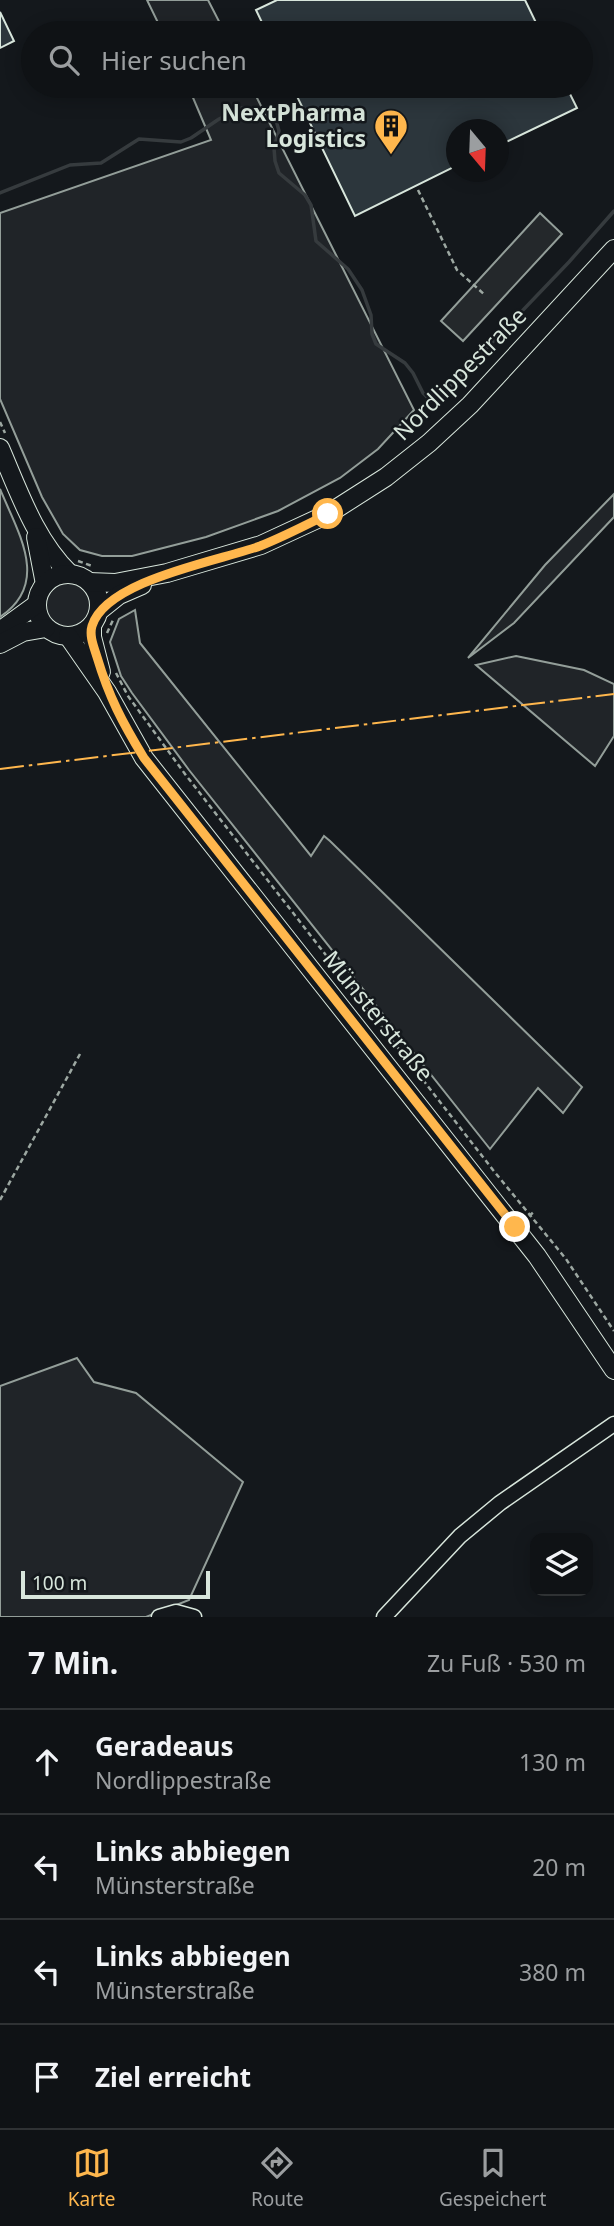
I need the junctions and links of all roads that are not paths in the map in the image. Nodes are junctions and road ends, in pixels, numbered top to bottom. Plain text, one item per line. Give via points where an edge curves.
1 (614, 249) edge
2 (0, 448) edge
3 (33, 523) junction
4 (73, 567) junction
5 (167, 573) junction
6 (91, 575) junction
7 (45, 584) junction
8 (37, 604) junction
9 (99, 624) junction
10 (46, 628) junction
11 (0, 631) edge
12 (68, 636) junction
13 (0, 644) edge
14 (107, 692) junction
15 (614, 1370) edge
16 (614, 1424) edge
17 (159, 1617) edge
18 (194, 1617) edge
19 (384, 1617) edge

1 - 5 main road, Nordlippestraße via 470,405 386,477 328,514 261,545
2 - 3 main road
3 - 4 main road via 55,559
3 - 7 main road
4 - 6 main road via 81,577
4 - 7 main road
5 - 6 main road, Nordlippestraße via 115,583
5 - 9 main road, Nordlippestraße via 119,595
6 - 9 main road via 98,596
7 - 8 main road
8 - 10 main road
8 - 11 main road
9 - 12 main road
9 - 14 main road, Münsterstraße via 92,638
10 - 12 main road
10 - 13 main road via 23,632
12 - 14 main road, Münsterstraße
14 - 15 main road, Münsterstraße via 144,758 515,1227
16 - 19 street via 460,1536
17 - 18 street via 176,1612

